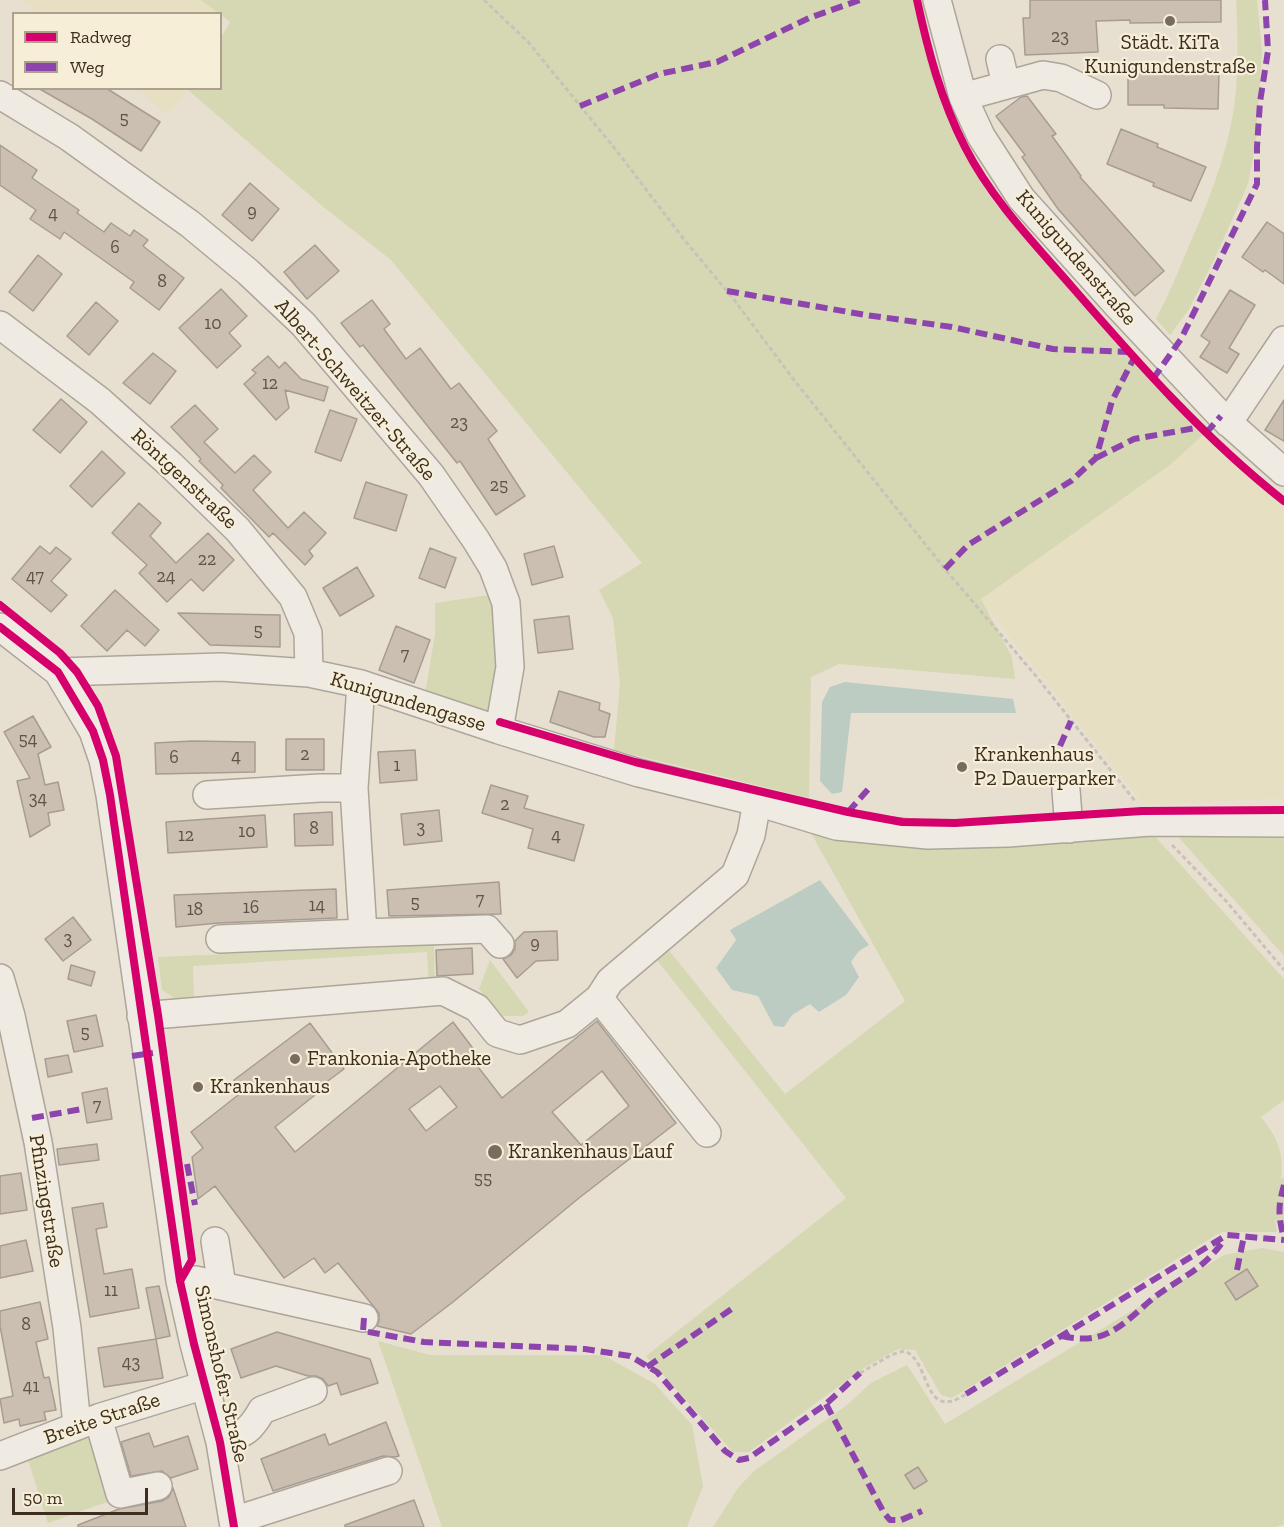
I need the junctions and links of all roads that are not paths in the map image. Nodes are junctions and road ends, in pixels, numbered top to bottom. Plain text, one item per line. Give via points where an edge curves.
1 (938, 0) edge
2 (1000, 59) dead end
3 (1006, 85) junction
4 (1097, 94) dead end
5 (0, 95) edge
6 (963, 97) junction
7 (1, 328) edge
8 (1283, 342) edge
9 (1228, 423) junction
10 (1284, 472) edge
11 (0, 627) edge
12 (58, 672) junction
13 (309, 673) junction
14 (361, 684) junction
15 (500, 730) junction
16 (354, 788) junction
17 (1066, 790) dead end
18 (207, 795) dead end
19 (757, 802) junction
20 (1284, 823) edge
21 (1069, 829) junction
22 (363, 933) junction
23 (220, 939) dead end
24 (500, 944) dead end
25 (0, 978) edge
26 (599, 998) junction
27 (141, 1016) junction
28 (707, 1133) dead end
29 (215, 1241) dead end
30 (180, 1281) junction
31 (222, 1287) junction
32 (364, 1318) dead end
33 (205, 1385) junction
34 (313, 1391) dead end
35 (88, 1422) junction
36 (220, 1442) junction
37 (0, 1456) edge
38 (388, 1471) dead end
39 (158, 1486) dead end
40 (234, 1524) edge

1 - 6 street, Kunigundenstraße
2 - 3 street
3 - 4 street via 1042,75 1061,78
3 - 6 street
5 - 15 street, Albert-Schweitzer-Straße via 69,137 190,224 248,272 303,324 430,475 493,568 506,603 510,667
6 - 9 street, Kunigundenstraße via 981,136 1021,198
7 - 13 street, Röntgenstraße via 100,401 238,530 293,597 308,633
8 - 9 street
9 - 10 street, Kunigundenstraße
11 - 12 street, Simonshofer Straße
12 - 13 street, Kunigundengasse via 221,667
12 - 27 street, Simonshofer Straße via 93,731 103,760
13 - 14 street, Kunigundengasse
14 - 15 street, Kunigundengasse
14 - 16 street
15 - 19 street, Kunigundengasse via 639,773
16 - 18 street
16 - 22 street
17 - 21 street
19 - 21 street, Kunigundengasse via 837,826 928,835
19 - 26 street via 751,835 735,875 610,981
20 - 21 street, Kunigundengasse via 1150,822
22 - 23 street
22 - 24 street via 487,929
25 - 35 street, Pfinzingstraße via 38,1142 67,1328
26 - 27 street via 567,1024 520,1040 497,1033 477,1008 442,991
26 - 28 street
27 - 30 street, Simonshofer Straße
29 - 31 street
30 - 31 street, Simonshofer Straße via 195,1280
30 - 33 street, Simonshofer Straße
31 - 32 street, Simonshofer Straße
33 - 35 street, Breite Straße
33 - 36 street, Simonshofer Straße
34 - 36 street via 262,1410 253,1426
35 - 37 street, Breite Straße
35 - 39 street, Pfinzingstraße via 120,1494
36 - 40 street, Simonshofer Straße
38 - 40 street

